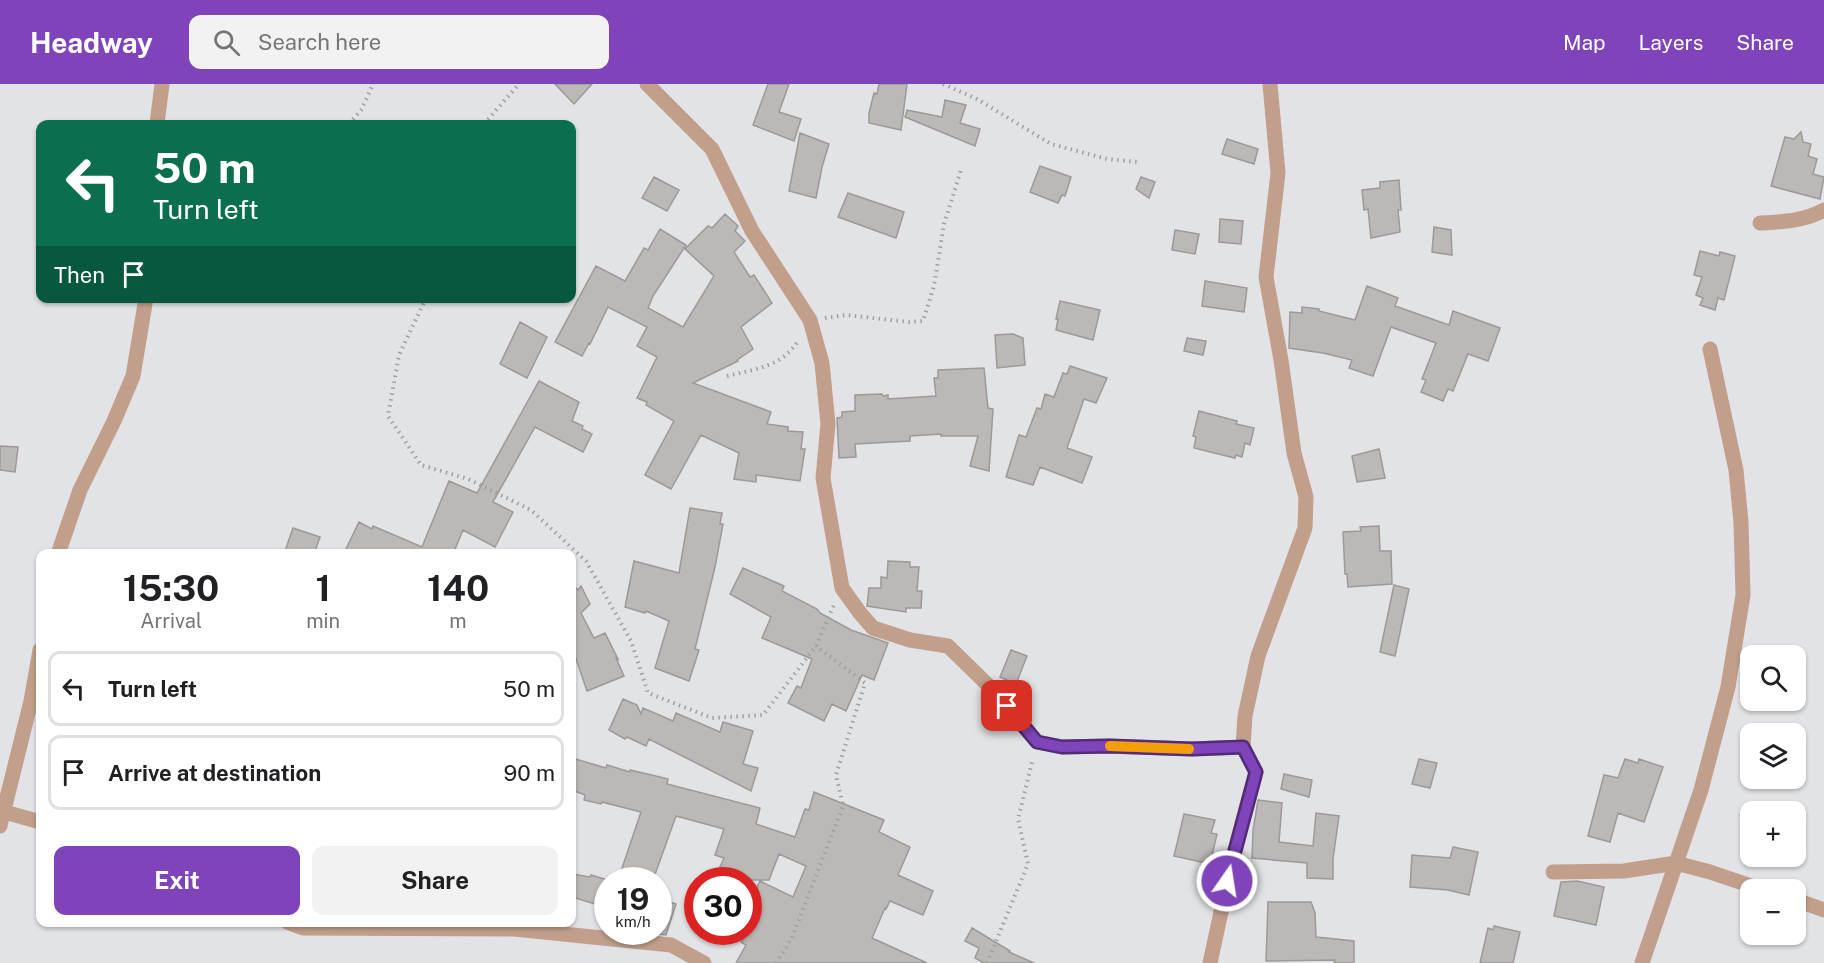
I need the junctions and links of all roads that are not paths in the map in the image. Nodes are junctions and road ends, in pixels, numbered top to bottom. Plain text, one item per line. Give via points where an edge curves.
1 (162, 84) edge
2 (647, 84) edge
3 (1270, 84) edge
4 (157, 120) edge
5 (1824, 210) edge
6 (1760, 223) dead end
7 (146, 303) edge
8 (1710, 349) dead end
9 (60, 549) edge
10 (36, 676) edge
11 (1243, 747) junction
12 (2, 819) edge
13 (36, 822) edge
14 (1676, 863) junction
15 (1554, 872) dead end
16 (1740, 882) edge
17 (1806, 904) edge
18 (1824, 910) edge
19 (300, 927) edge
20 (704, 963) edge
21 (1210, 963) edge
22 (1642, 963) edge

1 - 4 street
2 - 11 street via 712,148 752,231 810,320 822,363 828,424 823,478 842,588 873,628 910,640 948,646 1037,742 1062,747
3 - 11 street via 1278,173 1266,277 1294,453 1306,497 1305,528 1258,656 1245,716
5 - 6 street via 1817,215
7 - 9 street via 133,376 80,490
8 - 14 street via 1736,470 1743,595 1728,687 1701,790
10 - 12 street
11 - 21 street via 1256,772
12 - 13 street
14 - 15 street via 1624,871
14 - 16 street
14 - 22 street
17 - 18 street
19 - 20 street via 525,930 671,945

